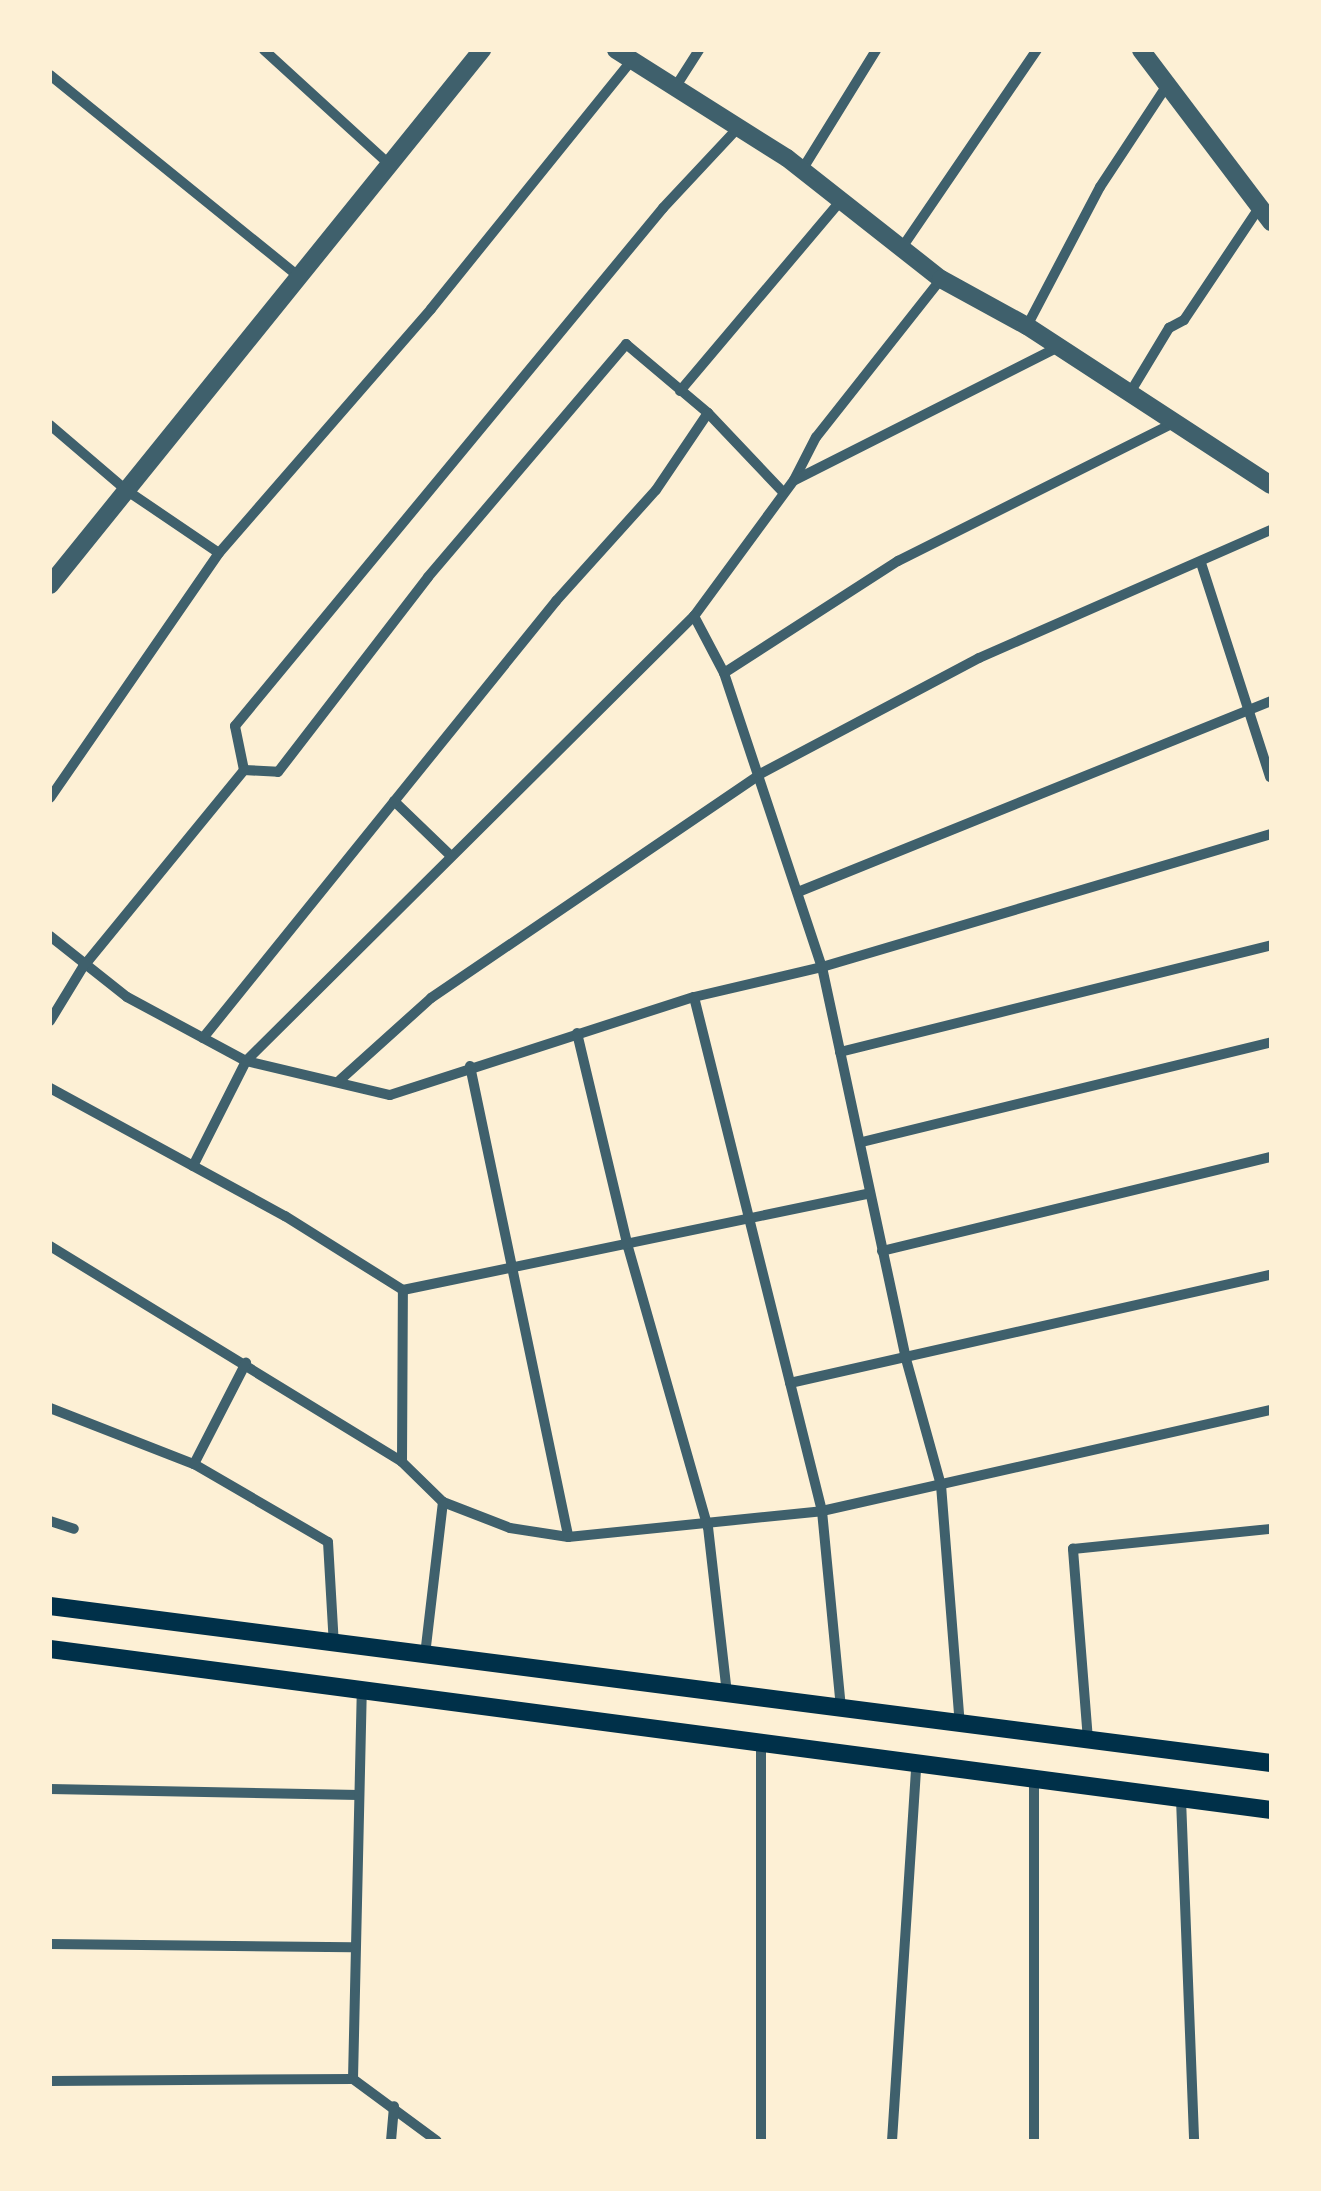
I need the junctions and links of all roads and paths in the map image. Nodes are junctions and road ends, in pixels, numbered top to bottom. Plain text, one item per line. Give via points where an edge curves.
1 (264, 50) edge
2 (482, 50) edge
3 (699, 50) edge
4 (876, 50) edge
5 (1037, 50) edge
6 (1141, 50) edge
7 (623, 56) edge
8 (50, 75) edge
9 (1169, 83) junction
10 (676, 86) junction
11 (737, 130) junction
12 (392, 168) junction
13 (802, 170) junction
14 (840, 202) junction
15 (1265, 215) edge
16 (901, 250) junction
17 (301, 278) junction
18 (940, 279) junction
19 (1027, 326) junction
20 (1058, 346) junction
21 (680, 391) junction
22 (1131, 392) junction
23 (708, 413) junction
24 (1175, 423) junction
25 (50, 425) edge
26 (794, 480) junction
27 (1271, 485) edge
28 (126, 490) junction
29 (782, 490) junction
30 (1271, 530) edge
31 (218, 554) junction
32 (1200, 563) junction
33 (50, 585) edge
34 (694, 616) junction
35 (724, 673) junction
36 (1271, 701) edge
37 (1245, 712) junction
38 (244, 770) junction
39 (760, 774) junction
40 (1270, 778) edge
41 (50, 798) edge
42 (394, 801) junction
43 (1271, 834) edge
44 (450, 855) junction
45 (798, 892) junction
46 (50, 936) edge
47 (1271, 945) edge
48 (83, 967) junction
49 (822, 967) junction
50 (694, 996) junction
51 (50, 1021) edge
52 (577, 1033) junction
53 (202, 1038) junction
54 (1271, 1042) edge
55 (840, 1052) junction
56 (246, 1061) junction
57 (470, 1066) junction
58 (340, 1080) junction
59 (50, 1088) edge
60 (862, 1142) junction
61 (1271, 1157) edge
62 (193, 1166) junction
63 (870, 1193) junction
64 (749, 1217) junction
65 (50, 1246) edge
66 (628, 1247) junction
67 (882, 1251) junction
68 (509, 1263) junction
69 (1271, 1274) edge
70 (404, 1290) junction
71 (906, 1358) junction
72 (246, 1363) junction
73 (790, 1382) junction
74 (50, 1408) edge
75 (1271, 1410) edge
76 (402, 1462) junction
77 (194, 1464) junction
78 (941, 1484) junction
79 (443, 1502) junction
80 (822, 1511) junction
81 (50, 1522) edge
82 (708, 1528) junction
83 (74, 1529) dead end
84 (1271, 1529) edge
85 (568, 1537) junction
86 (50, 1606) edge
87 (334, 1644) junction
88 (50, 1650) edge
89 (425, 1657) junction
90 (362, 1691) junction
91 (728, 1697) junction
92 (841, 1711) junction
93 (960, 1726) junction
94 (1088, 1741) junction
95 (761, 1744) junction
96 (1271, 1763) edge
97 (916, 1764) junction
98 (1034, 1780) junction
99 (50, 1788) edge
100 (359, 1795) junction
101 (1182, 1799) junction
102 (1271, 1810) edge
103 (50, 1944) edge
104 (352, 1946) junction
105 (353, 2079) junction
106 (50, 2082) edge
107 (394, 2106) junction
108 (392, 2141) edge
109 (437, 2141) edge
110 (761, 2141) edge
111 (892, 2141) edge
112 (1034, 2141) edge
113 (1194, 2141) edge

1 - 12 street
2 - 12 street
3 - 10 street
4 - 13 street
5 - 16 street
6 - 9 street
7 - 10 street
7 - 31 street via 431,310
8 - 17 street
9 - 15 street
9 - 19 street via 1100,187
10 - 11 street
11 - 13 street
11 - 38 street via 537,358 236,726
12 - 17 street
13 - 14 street
14 - 16 street
14 - 21 street
15 - 22 street via 1184,320 1168,328
16 - 18 street
17 - 28 street
18 - 19 street
18 - 26 street via 816,437
19 - 20 street
20 - 22 street
20 - 26 street
21 - 23 street
21 - 38 street via 626,344 428,577 278,772
22 - 24 street
23 - 29 street
23 - 42 street via 656,490
24 - 27 street
24 - 35 street via 898,561
25 - 28 street
26 - 29 street
28 - 31 street
28 - 33 street
29 - 34 street
30 - 32 street
31 - 41 street
32 - 37 street
32 - 39 street via 979,658
34 - 35 street
34 - 44 street
35 - 39 street
36 - 37 street
37 - 40 street
37 - 45 street
38 - 48 street
39 - 45 street
39 - 58 street via 431,998
42 - 44 street
42 - 53 street
43 - 49 street
44 - 56 street
45 - 49 street
46 - 48 street
47 - 55 street
48 - 51 street
48 - 53 street
49 - 50 street
49 - 55 street
50 - 52 street
50 - 64 street
52 - 57 street
52 - 66 street
53 - 56 street
54 - 60 street
55 - 60 street
56 - 58 street
56 - 62 street
57 - 58 street via 390,1095
57 - 68 street
59 - 62 street
60 - 63 street
61 - 67 street
62 - 70 street
63 - 64 street
63 - 67 street
64 - 66 street
64 - 73 street
65 - 72 street
66 - 68 street
66 - 82 street
67 - 71 street
68 - 70 street
68 - 85 street
69 - 71 street
70 - 76 street
71 - 73 street
71 - 78 street
72 - 76 street
72 - 77 street
73 - 80 street
74 - 77 street
75 - 78 street
76 - 79 street
77 - 87 street via 328,1542
78 - 80 street
78 - 93 street
79 - 85 street via 510,1528
79 - 89 street
80 - 82 street
80 - 92 street
81 - 83 street
82 - 85 street
82 - 91 street
84 - 94 street via 1073,1550
86 - 87 main road
87 - 89 main road
88 - 90 main road
89 - 91 main road
90 - 95 main road
90 - 100 street
91 - 92 main road
92 - 93 main road
93 - 94 main road
94 - 96 main road
95 - 97 main road
95 - 110 street
97 - 98 main road
97 - 111 street
98 - 101 main road
98 - 112 street
99 - 100 street
100 - 104 street
101 - 102 main road
101 - 113 street
103 - 104 street
104 - 105 street
105 - 106 street
105 - 107 street
107 - 108 street
107 - 109 street

